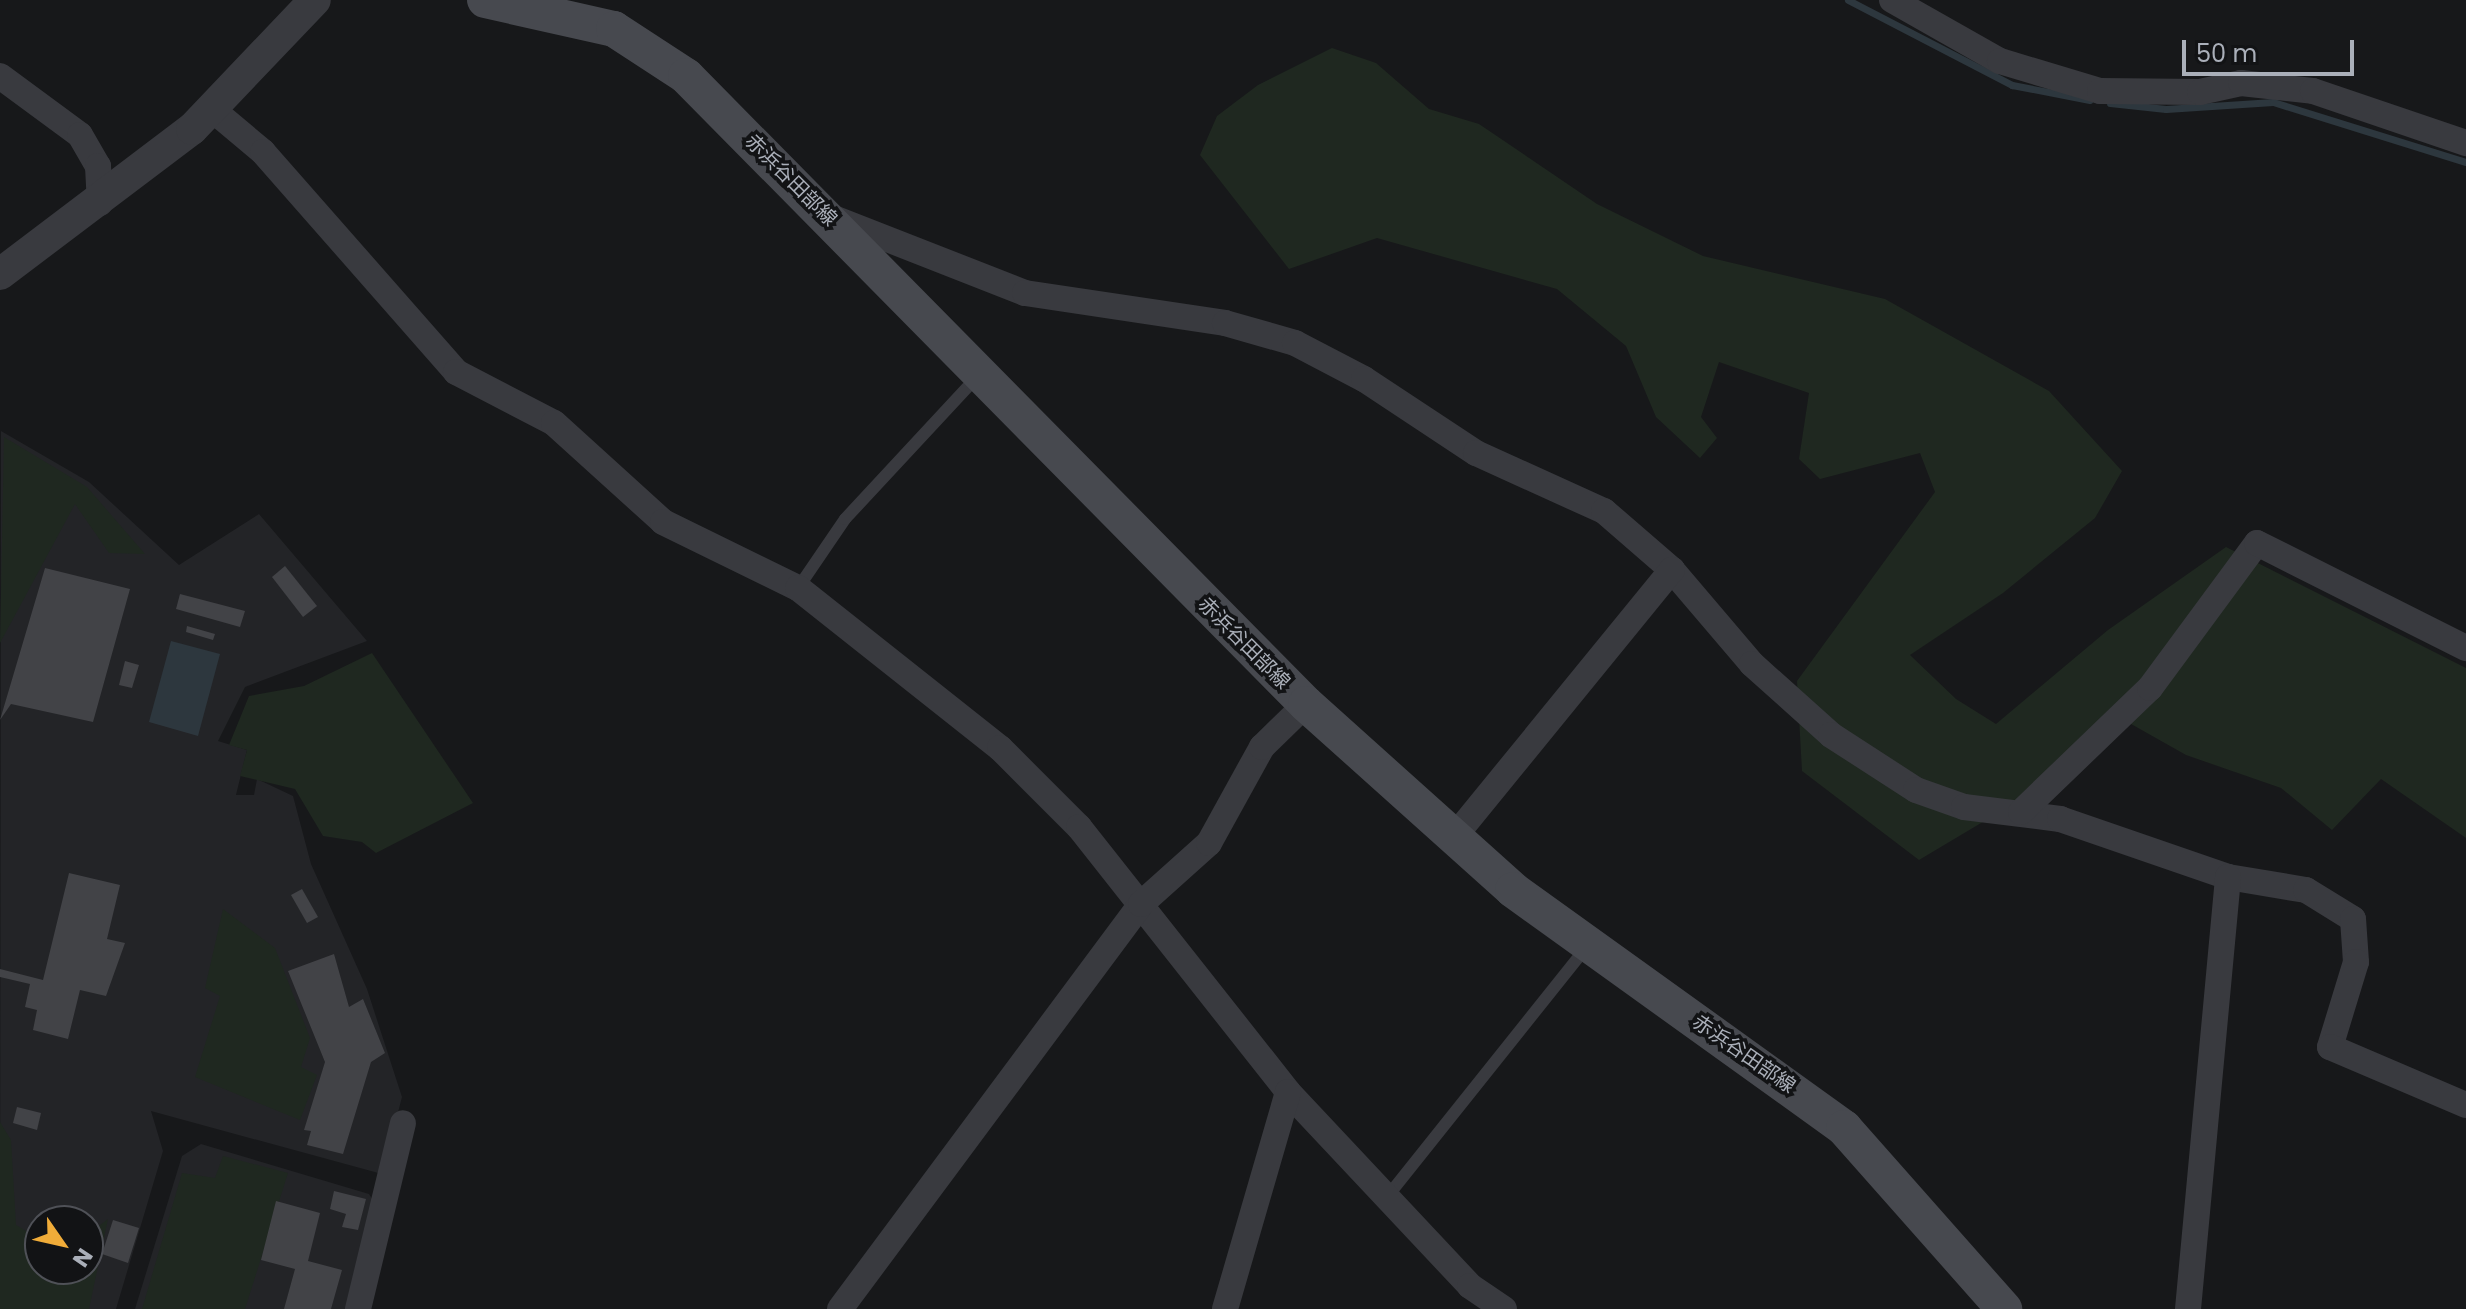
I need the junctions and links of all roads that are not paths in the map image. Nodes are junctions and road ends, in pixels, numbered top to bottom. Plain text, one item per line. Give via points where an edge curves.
1 (315, 0) edge
2 (485, 0) edge
3 (1892, 0) edge
4 (570, 8) edge
5 (0, 76) edge
6 (213, 110) junction
7 (2466, 143) edge
8 (100, 203) junction
9 (826, 215) junction
10 (0, 274) edge
11 (978, 376) junction
12 (1672, 570) junction
13 (798, 588) junction
14 (2466, 648) edge
15 (1306, 704) junction
16 (2021, 812) junction
17 (1454, 837) junction
18 (2228, 877) junction
19 (1141, 904) junction
20 (1588, 946) junction
21 (1288, 1092) junction
22 (2466, 1105) edge
23 (403, 1123) dead end
24 (1387, 1197) junction
25 (358, 1309) edge
26 (840, 1309) edge
27 (1225, 1309) edge
28 (1504, 1309) edge
29 (2004, 1309) edge
30 (2188, 1309) edge

1 - 6 street
2 - 4 main road, 赤浜谷田部線
3 - 7 street via 2000,61 2100,91 2200,92 2241,83 2313,91
4 - 9 main road, 赤浜谷田部線 via 654,51
5 - 8 street via 80,135 98,166
6 - 8 street
6 - 13 street via 263,152 456,372 554,423 663,522
8 - 10 street
9 - 11 main road, 赤浜谷田部線
9 - 12 street via 1025,293 1225,323 1295,343 1364,379 1476,453 1604,511
11 - 13 lane via 845,519
11 - 15 main road, 赤浜谷田部線
12 - 16 street via 1752,664 1831,735 1916,790 1964,807
12 - 17 street
13 - 19 street via 1000,748 1079,827
14 - 16 street via 2257,543 2150,688
15 - 17 main road, 赤浜谷田部線
15 - 19 street via 1262,747 1209,843
16 - 18 street
17 - 20 main road, 赤浜谷田部線
18 - 22 street via 2306,890 2353,919 2356,962 2330,1047
18 - 30 street
19 - 21 street
19 - 26 street
20 - 24 lane
20 - 29 main road, 赤浜谷田部線 via 1844,1128
21 - 24 street
21 - 27 street
23 - 25 street
24 - 28 street via 1470,1286

